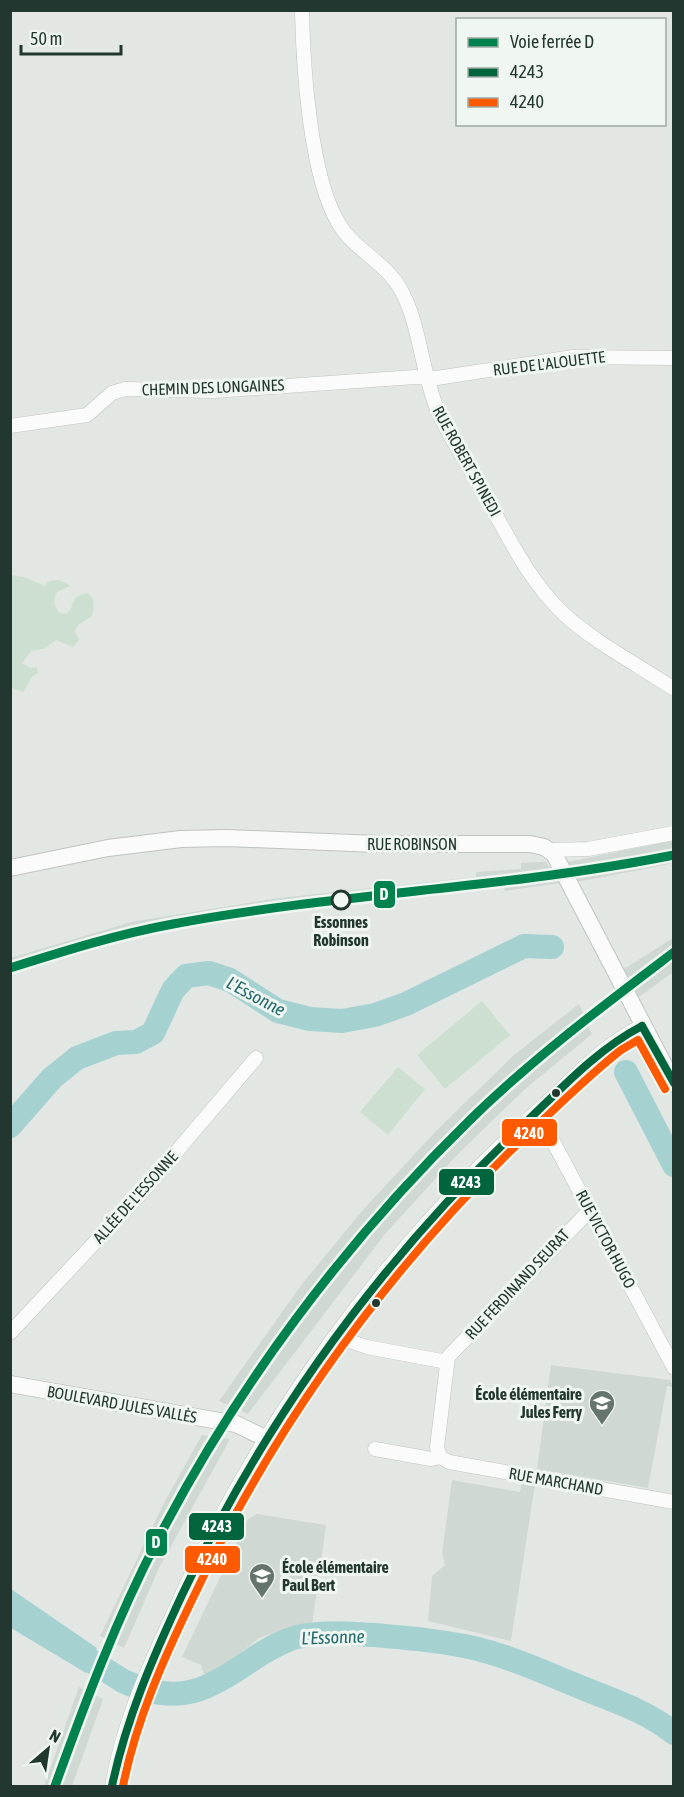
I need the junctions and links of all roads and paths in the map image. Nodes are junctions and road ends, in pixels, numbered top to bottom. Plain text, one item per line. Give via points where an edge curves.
1 (302, 10) edge
2 (674, 358) edge
3 (425, 378) junction
4 (10, 426) edge
5 (674, 689) edge
6 (674, 833) edge
7 (549, 850) junction
8 (10, 868) edge
9 (642, 1026) junction
10 (256, 1058) dead end
11 (674, 1084) edge
12 (535, 1113) junction
13 (590, 1210) junction
14 (10, 1333) edge
15 (335, 1336) junction
16 (447, 1362) junction
17 (674, 1368) edge
18 (10, 1384) edge
19 (265, 1438) junction
20 (375, 1449) dead end
21 (440, 1457) junction
22 (674, 1502) edge
23 (112, 1786) edge

1 - 3 street, RUE ROBERT SPINEDI via 314,142 329,207 344,231 378,260 400,288 409,309
2 - 3 street, RUE DE L'ALOUETTE via 573,357
3 - 4 street, CHEMIN DES LONGAINES via 214,391 124,389 112,393 87,415
3 - 5 street, RUE ROBERT SPINEDI via 439,414 510,541 548,598 573,623
6 - 7 street via 588,849
7 - 8 street, RUE ROBINSON via 516,843 181,839 108,848
7 - 9 street
9 - 11 street
9 - 12 street via 597,1057
10 - 14 street, ALLÉE DE L'ESSONNE via 143,1191
12 - 13 street, RUE VICTOR HUGO
12 - 15 street via 434,1215
13 - 16 street, RUE FERDINAND SEURAT
13 - 17 street, RUE VICTOR HUGO
15 - 16 street via 367,1347
15 - 19 street
16 - 21 street via 437,1447
18 - 19 street, BOULEVARD JULES VALLÈS via 236,1424
19 - 23 street via 216,1523 133,1703
20 - 21 street, RUE MARCHAND via 431,1459
21 - 22 street, RUE MARCHAND via 449,1462

